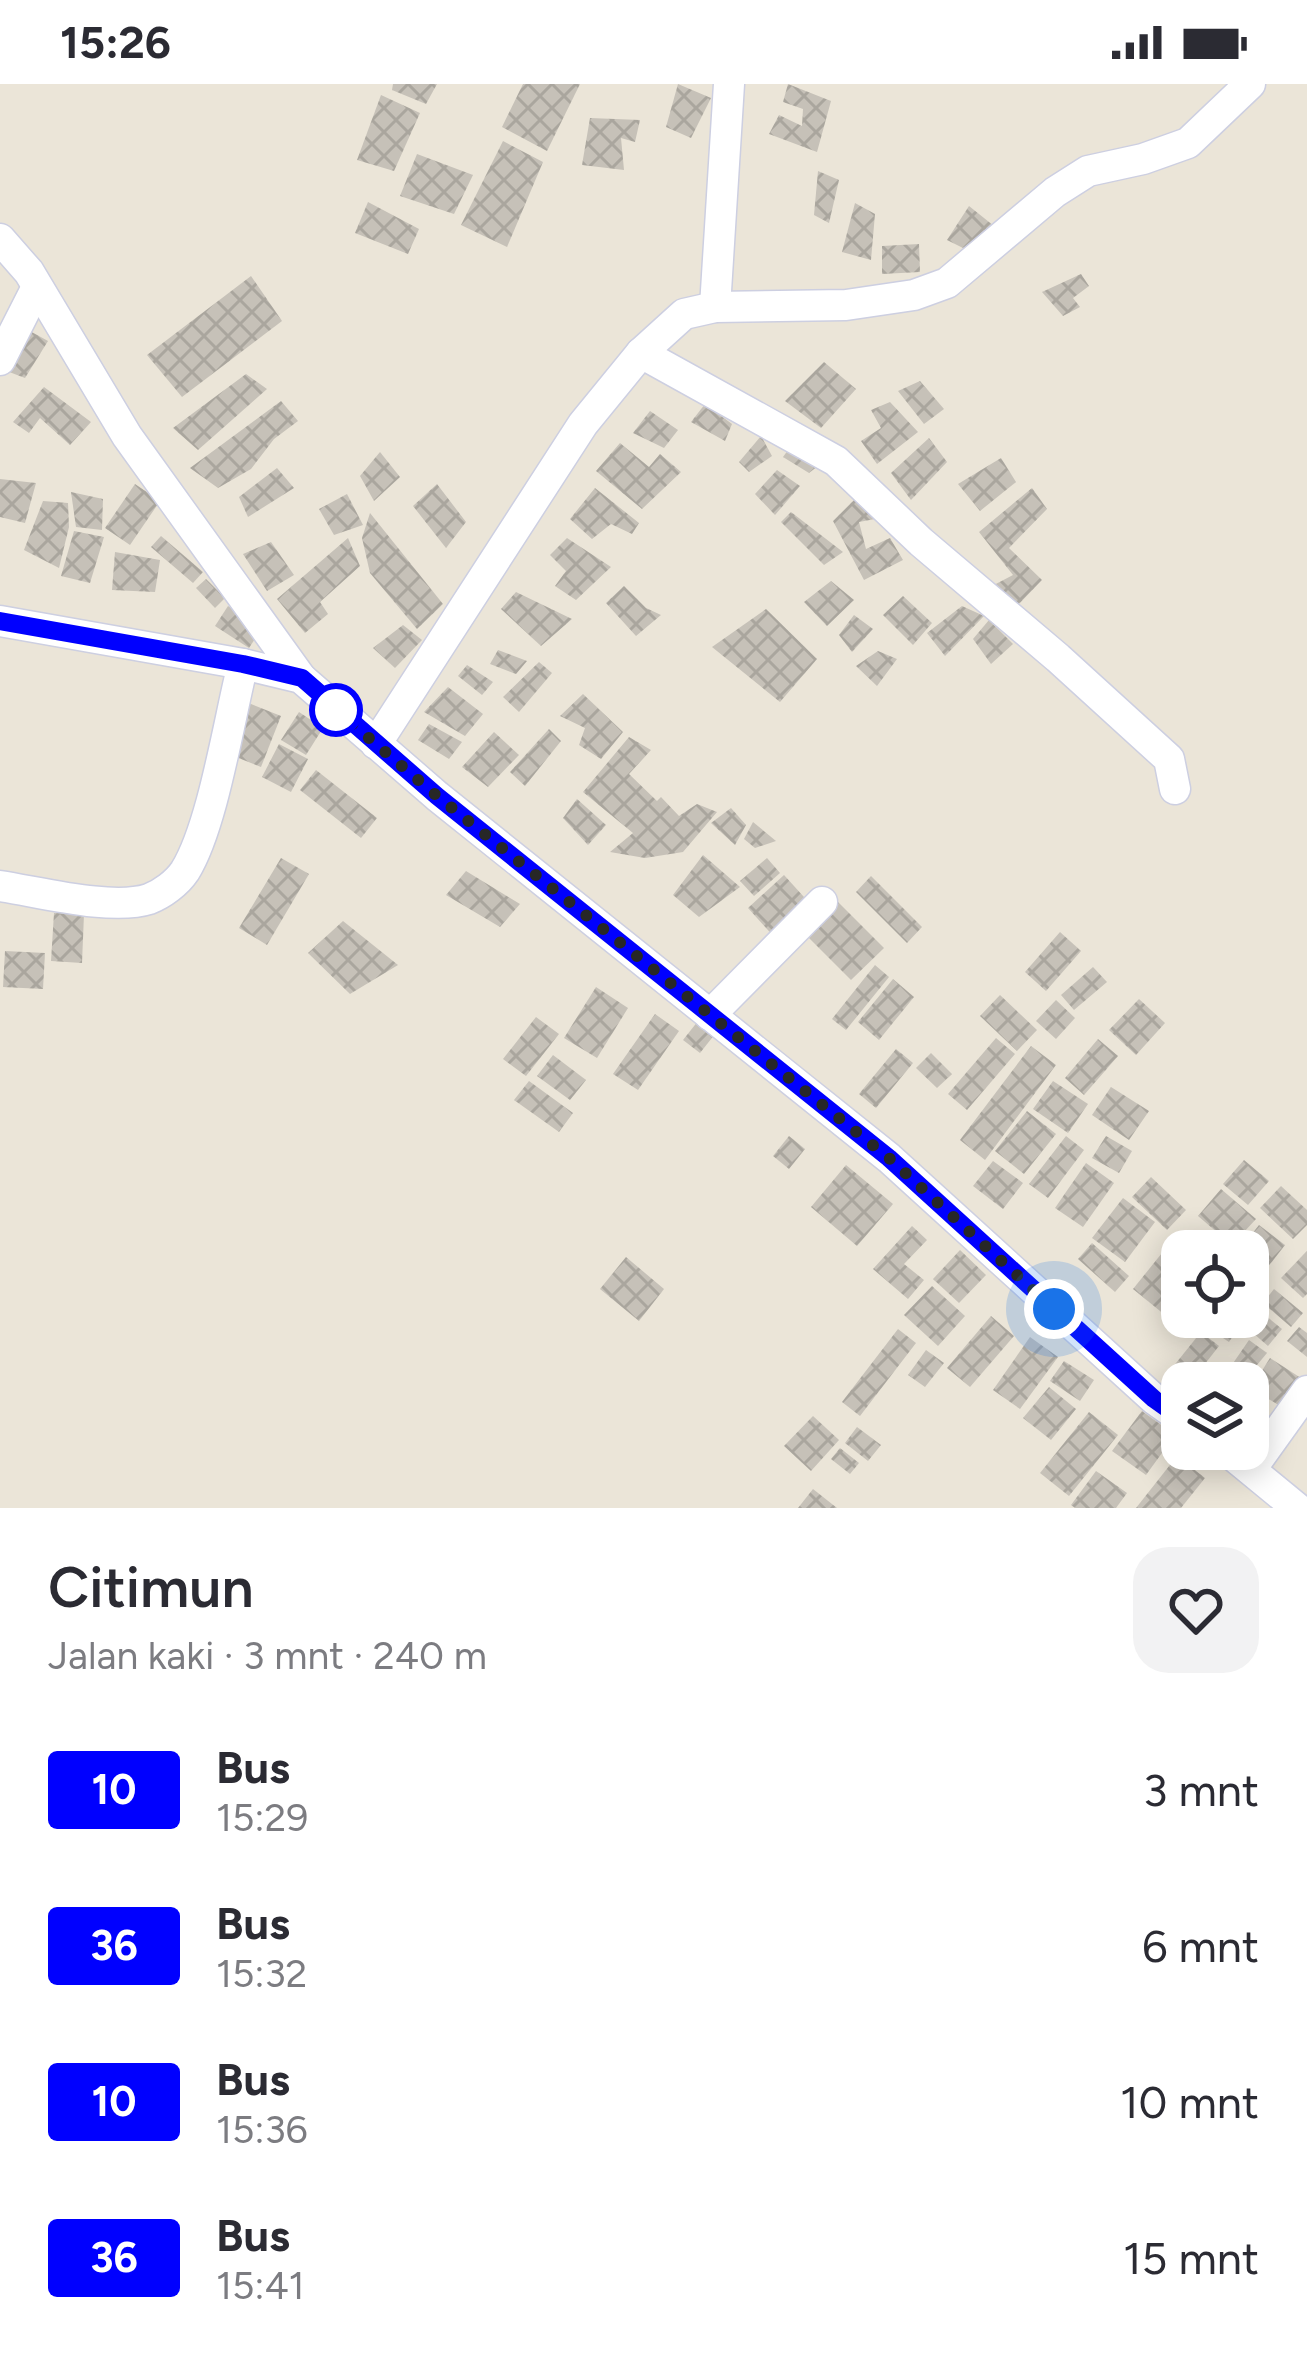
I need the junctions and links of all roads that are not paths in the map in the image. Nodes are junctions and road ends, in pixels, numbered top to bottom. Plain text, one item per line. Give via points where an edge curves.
1 (729, 84) edge
2 (1250, 84) edge
3 (0, 239) edge
4 (37, 286) junction
5 (715, 307) junction
6 (641, 353) junction
7 (0, 360) edge
8 (0, 621) edge
9 (243, 664) junction
10 (302, 678) junction
11 (376, 744) junction
12 (1175, 789) dead end
13 (0, 886) edge
14 (822, 902) dead end
15 (710, 1015) junction
16 (1307, 1391) edge
17 (1161, 1404) edge
18 (1269, 1444) edge
19 (1254, 1470) edge
20 (1298, 1508) edge

1 - 5 street
2 - 5 street via 1188,143 1088,171 1055,192 946,283 845,305
3 - 4 street
4 - 7 street
4 - 10 street via 128,436
5 - 6 street via 684,314
6 - 11 street via 583,424
6 - 12 street via 836,461 1169,759
8 - 9 street
9 - 10 street
9 - 13 street via 202,830 171,886 125,903
10 - 11 street
11 - 15 street
14 - 15 street
15 - 17 street via 889,1158
16 - 18 street
19 - 20 street

